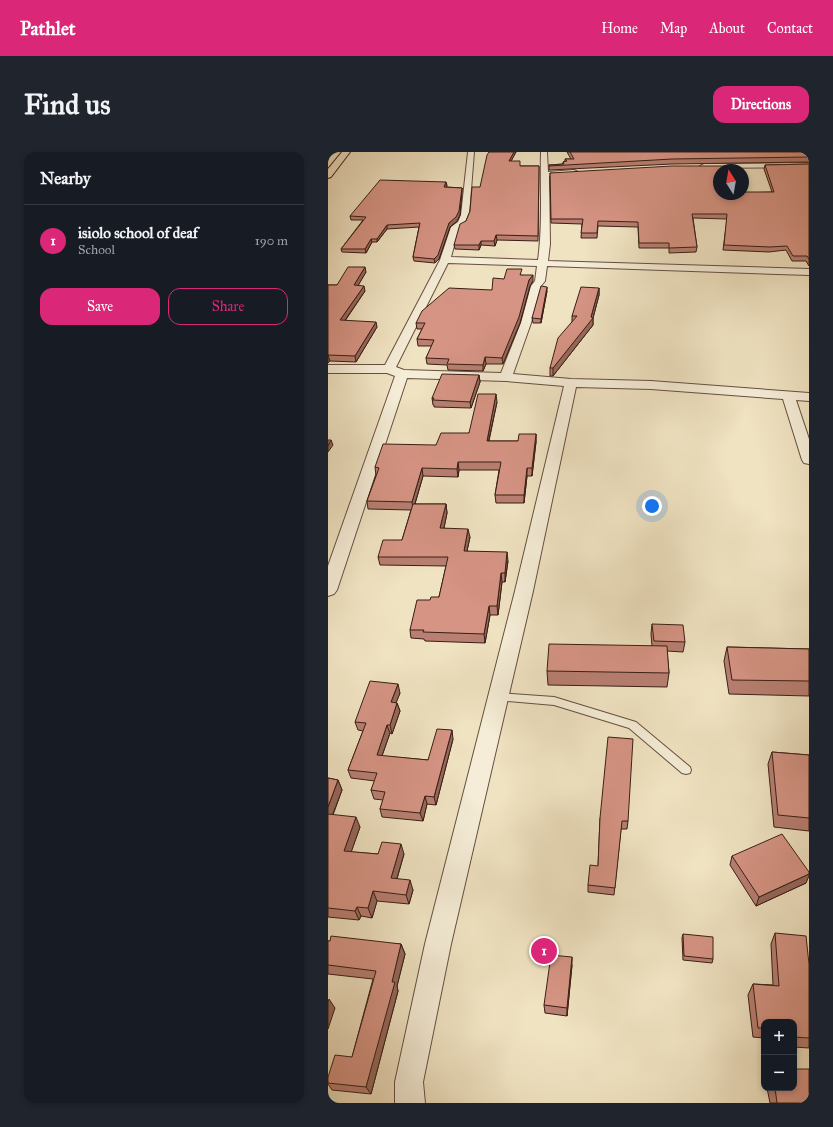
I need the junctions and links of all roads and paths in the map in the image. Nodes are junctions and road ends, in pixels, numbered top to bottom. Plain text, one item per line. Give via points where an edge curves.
1 (346, 152) edge
2 (471, 152) edge
3 (544, 152) edge
4 (804, 158) edge
5 (809, 164) edge
6 (695, 167) edge
7 (329, 171) edge
8 (585, 172) edge
9 (545, 174) junction
10 (445, 260) junction
11 (541, 263) junction
12 (809, 272) edge
13 (328, 370) edge
14 (395, 372) junction
15 (506, 377) junction
16 (571, 383) junction
17 (788, 395) junction
18 (809, 397) edge
19 (809, 460) edge
20 (328, 590) edge
21 (498, 697) junction
22 (686, 770) dead end
23 (410, 1103) edge

1 - 7 highway
2 - 10 street via 466,215 462,224 455,228
3 - 9 street
4 - 5 street
5 - 6 street
8 - 9 street
9 - 11 street via 545,244
10 - 11 street
10 - 14 street
11 - 12 street
11 - 15 street via 540,280
13 - 14 street
14 - 15 street
14 - 20 street
15 - 16 street
16 - 17 street via 651,385
16 - 21 street
17 - 18 street
17 - 19 street
21 - 22 lane via 554,701 632,725
21 - 23 street via 435,960 409,1082

